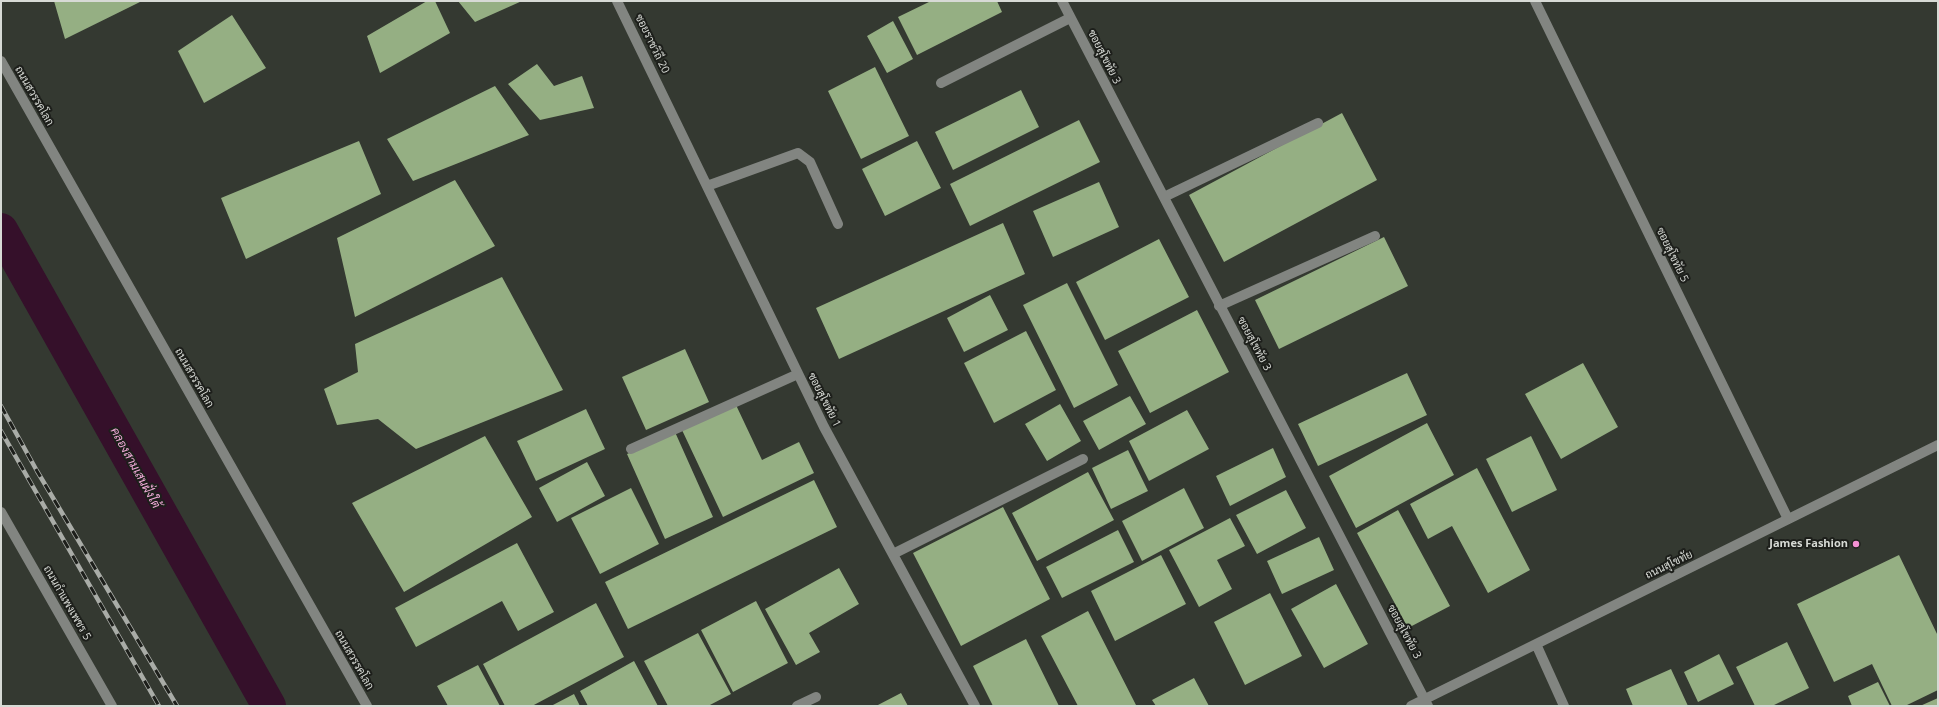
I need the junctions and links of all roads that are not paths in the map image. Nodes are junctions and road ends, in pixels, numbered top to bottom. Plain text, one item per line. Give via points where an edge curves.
1 (617, 1) edge
2 (1062, 1) edge
3 (1535, 1) edge
4 (1070, 18) junction
5 (1, 61) edge
6 (941, 83) dead end
7 (664, 98) joint
8 (1318, 123) dead end
9 (707, 186) junction
10 (1164, 197) junction
11 (838, 224) dead end
12 (1375, 236) dead end
13 (1219, 306) junction
14 (798, 374) junction
15 (1938, 445) edge
16 (631, 449) dead end
17 (1083, 459) dead end
18 (1, 512) edge
19 (1788, 519) junction
20 (892, 554) junction
21 (1536, 644) junction
22 (816, 697) dead end
23 (1426, 702) edge
24 (112, 706) edge
25 (366, 706) edge
26 (797, 706) edge
27 (975, 706) edge
28 (1410, 706) edge
29 (1564, 706) edge

1 - 7 street, ซอยราชวิถี 20
2 - 4 street, ซอยสุโขทัย 3
3 - 19 street, ซอยสุโขทัย 5
4 - 6 street
4 - 10 street, ซอยสุโขทัย 3
5 - 25 street, ถนนสวรรคโลก
7 - 9 street, ซอยสุโขทัย 1
8 - 10 street
9 - 11 street via 798,153 810,162
9 - 14 street, ซอยสุโขทัย 1
10 - 13 street, ซอยสุโขทัย 3
12 - 13 street
13 - 23 street, ซอยสุโขทัย 3
14 - 16 street
14 - 20 street, ซอยสุโขทัย 1
15 - 19 street, ถนนสุโขทัย
17 - 20 street
18 - 24 street, ถนนกำแพงเพชร 5
19 - 21 street, ถนนสุโขทัย
20 - 27 street, ซอยสุโขทัย 1
21 - 23 street, ถนนสุโขทัย
21 - 29 street
22 - 26 street
23 - 28 street, ถนนสุโขทัย

